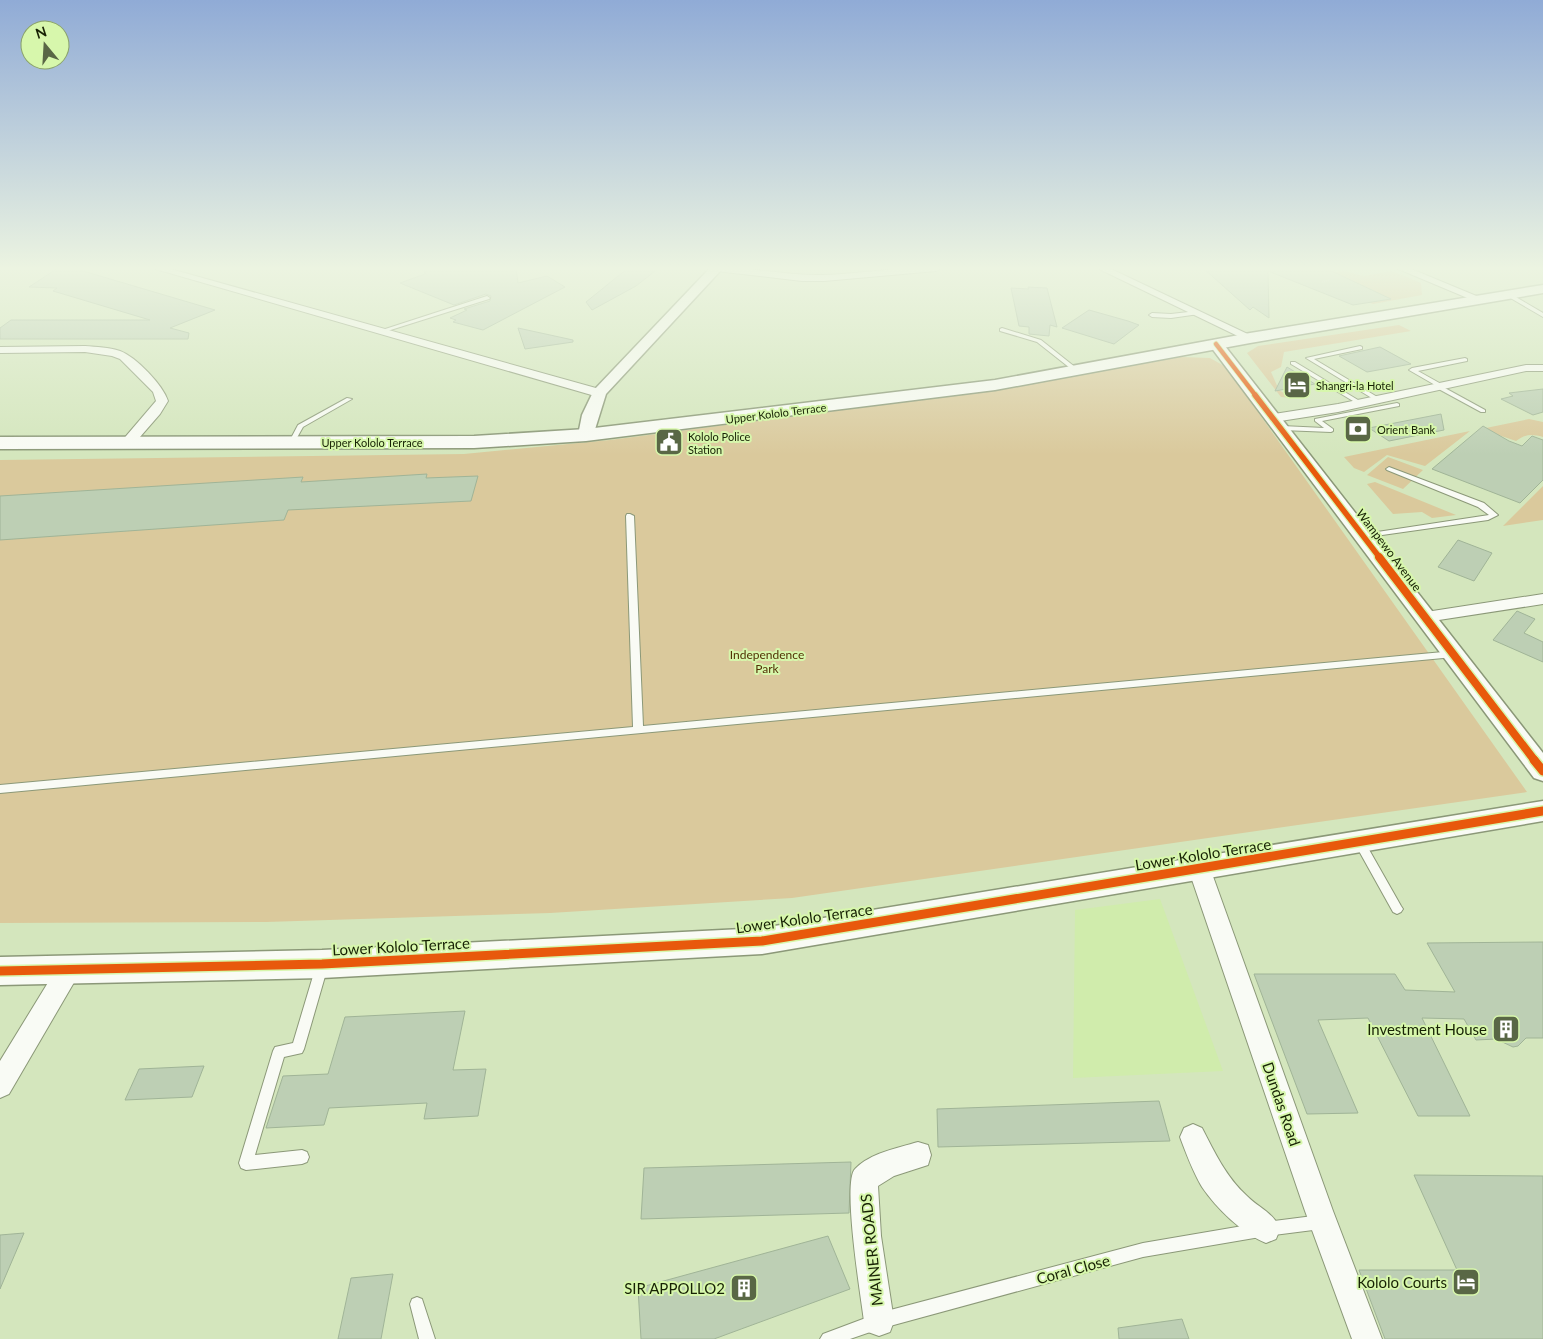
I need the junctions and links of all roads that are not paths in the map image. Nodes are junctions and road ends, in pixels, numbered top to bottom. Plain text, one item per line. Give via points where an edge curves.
1 (374, 330) edge
2 (384, 330) edge
3 (657, 330) edge
4 (1004, 330) edge
5 (1234, 330) edge
6 (1296, 330) edge
7 (379, 332) junction
8 (1250, 338) junction
9 (1216, 344) junction
10 (1360, 348) dead end
11 (0, 350) edge
12 (1465, 360) dead end
13 (1293, 363) dead end
14 (1543, 368) edge
15 (1077, 371) junction
16 (1439, 386) junction
17 (598, 393) junction
18 (349, 399) dead end
19 (1377, 399) junction
20 (1360, 403) junction
21 (1397, 405) dead end
22 (1343, 411) junction
23 (1483, 411) dead end
24 (1278, 423) junction
25 (586, 435) junction
26 (128, 442) junction
27 (292, 442) junction
28 (0, 443) edge
29 (1389, 469) dead end
30 (630, 516) dead end
31 (1364, 536) junction
32 (1543, 599) edge
33 (1426, 617) junction
34 (1454, 654) junction
35 (638, 728) junction
36 (1543, 771) edge
37 (0, 789) edge
38 (1543, 811) edge
39 (1359, 842) junction
40 (1199, 868) junction
41 (1397, 909) dead end
42 (322, 964) junction
43 (0, 971) edge
44 (68, 971) junction
45 (0, 1085) edge
46 (1193, 1137) dead end
47 (918, 1155) dead end
48 (302, 1158) dead end
49 (1324, 1222) junction
50 (1266, 1229) junction
51 (417, 1304) dead end
52 (879, 1321) junction
53 (427, 1339) edge
54 (828, 1339) edge
55 (1367, 1339) edge

1 - 7 street
2 - 7 lane
3 - 17 street
4 - 15 lane via 1039,341
5 - 8 street
6 - 8 main road, Upper Kololo Terrace
7 - 17 street
8 - 9 main road, Upper Kololo Terrace
9 - 15 main road, Upper Kololo Terrace
9 - 24 street, Wampewo Avenue
10 - 19 lane via 1309,358
11 - 26 street via 102,350 124,357 159,392 162,401
12 - 16 lane via 1412,370
13 - 20 lane
14 - 16 street via 1526,368
15 - 25 main road, Upper Kololo Terrace via 958,390
16 - 19 street
16 - 23 lane
17 - 25 street
18 - 27 lane via 300,426
19 - 20 street
20 - 22 street
21 - 22 lane
22 - 24 street
22 - 24 lane via 1317,420 1330,430
24 - 31 street, Wampewo Avenue
25 - 27 main road, Upper Kololo Terrace via 474,442
26 - 27 main road, Upper Kololo Terrace
26 - 28 main road, Upper Kololo Terrace
29 - 31 lane via 1481,505 1494,515
30 - 35 lane
31 - 33 street, Wampewo Avenue
32 - 33 street
33 - 34 street, Wampewo Avenue
34 - 35 lane
34 - 36 street, Wampewo Avenue
35 - 37 lane
38 - 39 street, Lower Kololo Terrace
39 - 40 street, Lower Kololo Terrace
39 - 41 lane
40 - 42 street, Lower Kololo Terrace via 762,941
40 - 49 street, Dundas Road
42 - 44 street, Lower Kololo Terrace
42 - 48 lane via 298,1049 278,1051 246,1163
43 - 44 street, Lower Kololo Terrace
44 - 45 street
46 - 50 street via 1212,1177 1237,1206
47 - 52 street, MAINER ROADS via 888,1164 864,1180 867,1236
49 - 50 lane, Coral Close
49 - 55 street, Dundas Road
50 - 52 lane, Coral Close via 1143,1250
51 - 53 lane
52 - 54 lane, Coral Close

